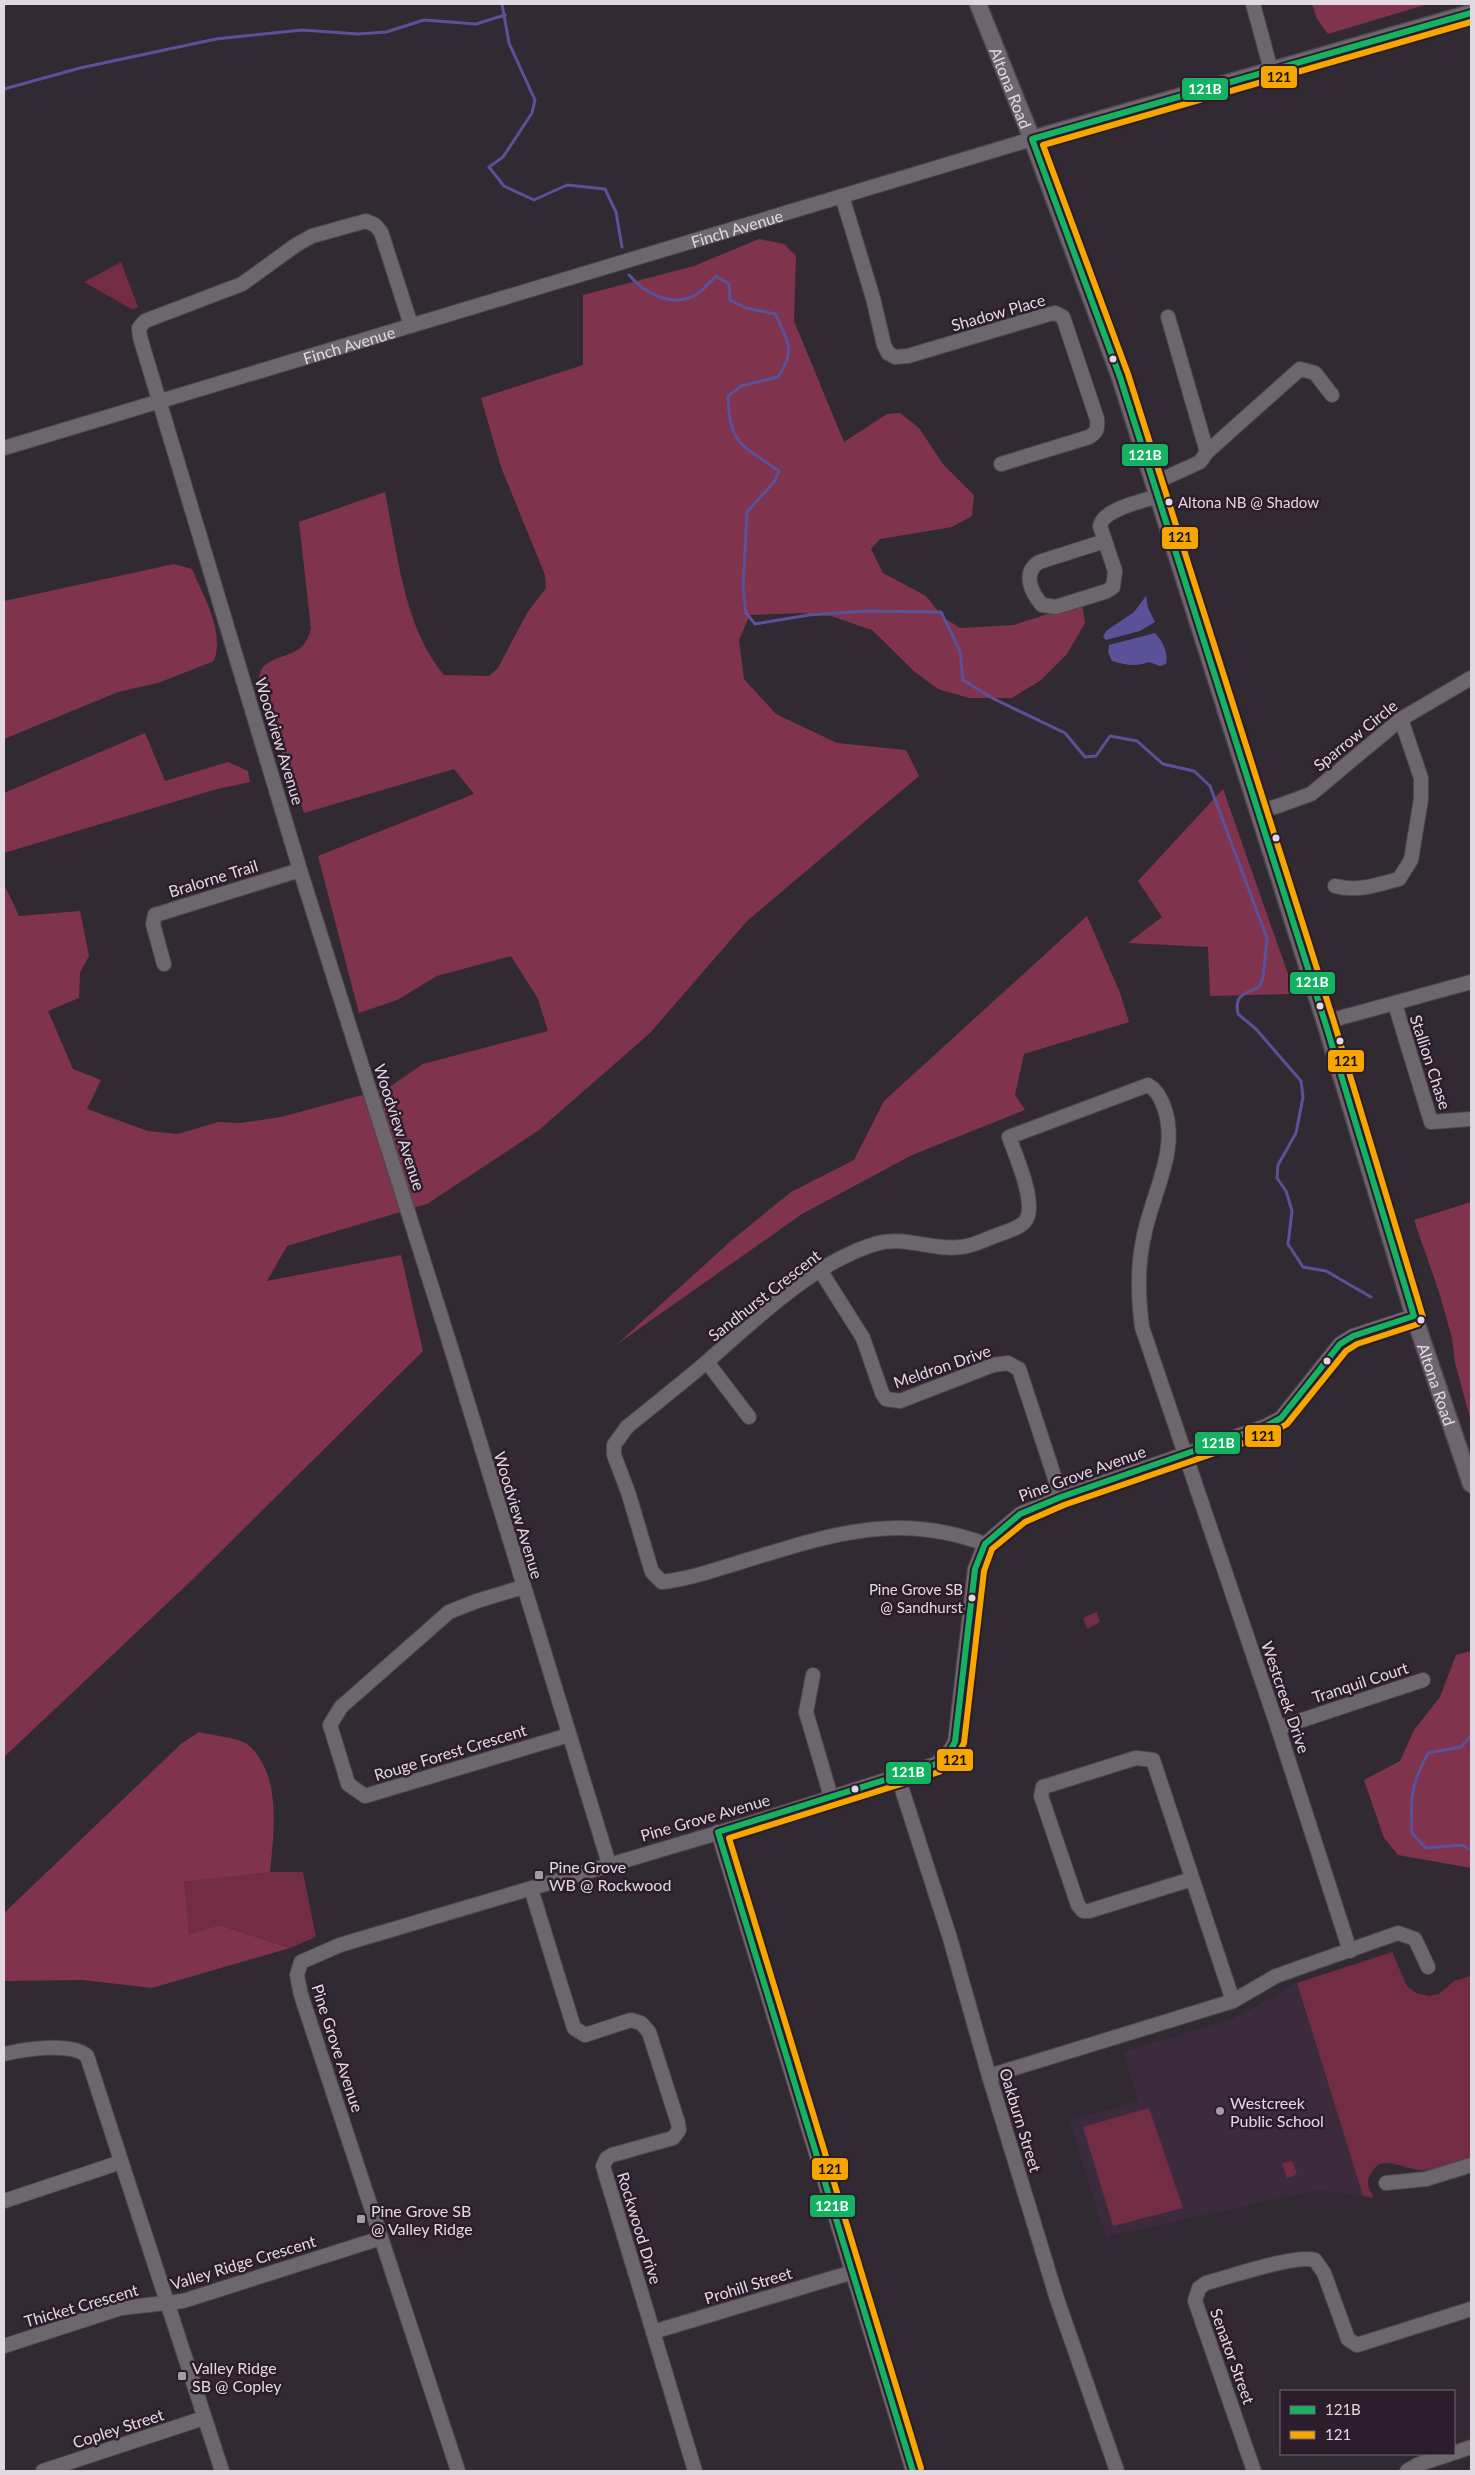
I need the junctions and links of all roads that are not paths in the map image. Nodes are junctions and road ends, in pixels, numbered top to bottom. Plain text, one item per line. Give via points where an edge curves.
1 (978, 4) edge
2 (1253, 4) edge
3 (1471, 13) edge
4 (1271, 70) junction
5 (1032, 139) junction
6 (842, 196) junction
7 (1168, 317) dead end
8 (411, 325) junction
9 (1332, 395) dead end
10 (160, 401) junction
11 (4, 448) edge
12 (1207, 452) junction
13 (1001, 464) dead end
14 (1156, 490) junction
15 (1105, 541) junction
16 (1471, 678) edge
17 (1401, 719) junction
18 (1258, 811) junction
19 (300, 870) junction
20 (1335, 886) dead end
21 (164, 964) dead end
22 (1471, 982) edge
23 (1395, 1004) junction
24 (1325, 1022) junction
25 (1471, 1119) edge
26 (820, 1270) junction
27 (1414, 1316) junction
28 (707, 1362) junction
29 (749, 1417) dead end
30 (1185, 1455) junction
31 (1471, 1484) edge
32 (1061, 1497) junction
33 (985, 1544) junction
34 (523, 1587) junction
35 (813, 1675) dead end
36 (1424, 1680) dead end
37 (1278, 1728) junction
38 (569, 1735) junction
39 (898, 1777) junction
40 (831, 1797) junction
41 (718, 1832) junction
42 (609, 1864) junction
43 (1192, 1880) junction
44 (531, 1889) junction
45 (1350, 1951) junction
46 (1428, 1967) dead end
47 (1233, 2002) junction
48 (4, 2054) edge
49 (989, 2076) junction
50 (121, 2162) junction
51 (1471, 2165) edge
52 (1386, 2183) dead end
53 (4, 2201) edge
54 (382, 2238) junction
55 (853, 2272) junction
56 (168, 2301) junction
57 (1471, 2309) edge
58 (653, 2332) junction
59 (4, 2346) edge
60 (204, 2418) junction
61 (1471, 2447) edge
62 (1455, 2452) edge
63 (1446, 2455) edge
64 (43, 2471) edge
65 (222, 2471) edge
66 (458, 2471) edge
67 (695, 2471) edge
68 (914, 2471) edge
69 (1117, 2471) edge
70 (1254, 2471) edge
71 (1407, 2471) edge

1 - 5 main road, Altona Road
2 - 4 street
3 - 4 main road, Finch Avenue
4 - 5 main road, Finch Avenue
5 - 6 street, Finch Avenue
5 - 14 main road, Altona Road via 1120,377
6 - 8 street, Finch Avenue
6 - 13 street, Shadow Place via 888,354 908,356 1055,313 1063,318 1098,419 1098,428 1089,437
7 - 12 street
8 - 10 street, Finch Avenue
8 - 10 street, Woodview Avenue via 381,232 366,221 340,227 296,244 242,284 145,321 139,328 140,337
9 - 12 street via 1315,372 1300,369
10 - 11 street, Finch Avenue
10 - 19 street, Woodview Avenue
12 - 14 street via 1200,462
14 - 15 street via 1104,517 1100,526
14 - 18 main road, Altona Road
15 - 15 street via 1115,571 1113,587 1107,592 1056,607 1042,605 1030,583 1029,574 1033,567
16 - 17 street, Sparrow Circle
17 - 18 street, Sparrow Circle via 1311,794
17 - 20 street via 1420,778 1420,806 1411,860 1399,879 1350,890
18 - 24 main road, Altona Road
19 - 21 street, Bralorne Trail via 155,915 153,924
19 - 34 street, Woodview Avenue
22 - 23 street
23 - 24 street
23 - 25 street, Stallion Chase via 1431,1122
24 - 27 main road, Altona Road
26 - 28 street, Sandhurst Crescent
26 - 30 street, Sandhurst Crescent via 878,1243 900,1240 948,1248 962,1247 1016,1228 1026,1221 1029,1213 1026,1186 1009,1137 1148,1085 1156,1089 1167,1119 1168,1148 1144,1236 1138,1298 1142,1327
26 - 32 street, Meldron Drive via 863,1338 886,1399 900,1401 993,1365 1008,1363 1019,1369
27 - 30 street, Pine Grove Avenue via 1353,1336 1340,1344 1281,1418
27 - 31 main road, Altona Road
28 - 29 street
28 - 33 street, Sandhurst Crescent via 627,1427 614,1445 614,1455 652,1572 662,1582 688,1578 822,1537 869,1528 921,1529
30 - 32 street, Pine Grove Avenue
30 - 37 street, Westcreek Drive
32 - 33 street, Pine Grove Avenue via 1020,1514
33 - 39 street, Pine Grove Avenue via 975,1569 955,1742 948,1754 936,1764
34 - 38 street, Woodview Avenue
34 - 38 street, Rouge Forest Crescent via 450,1612 341,1707 330,1725 348,1784 365,1796
35 - 40 street via 806,1712
36 - 37 street, Tranquil Court
37 - 45 street, Westcreek Drive
38 - 42 street, Woodview Avenue
39 - 40 street, Pine Grove Avenue
39 - 49 street, Oakburn Street via 949,1935
40 - 41 street, Pine Grove Avenue
41 - 42 street, Pine Grove Avenue
41 - 55 street
42 - 44 street, Pine Grove Avenue
43 - 43 street via 1153,1760 1136,1758 1043,1787 1041,1796 1078,1905 1083,1910 1090,1911
43 - 47 street
44 - 54 street, Pine Grove Avenue via 340,1944 301,1962 297,1975 301,1995
44 - 58 street, Rockwood Drive via 574,2028 585,2035 631,2020 641,2023 649,2032 678,2123 679,2130 672,2138 612,2155 603,2166
45 - 46 street via 1398,1933 1415,1939
45 - 47 street via 1276,1976
47 - 49 street
48 - 50 street via 70,2047 81,2050 87,2056
49 - 69 street, Oakburn Street via 1057,2299
50 - 53 street
50 - 56 street
51 - 52 street via 1426,2179
54 - 56 street, Valley Ridge Crescent via 182,2300
54 - 66 street, Pine Grove Avenue
55 - 58 street, Prohill Street
55 - 68 street
56 - 59 street, Thicket Crescent via 121,2308
56 - 60 street, Valley Ridge Crescent
57 - 70 street, Senator Street via 1357,2345 1348,2339 1324,2272 1315,2260 1287,2262 1206,2282 1199,2288 1195,2301
58 - 67 street, Rockwood Drive
60 - 64 street, Copley Street
60 - 65 street, Valley Ridge Crescent
61 - 62 street
63 - 71 street

